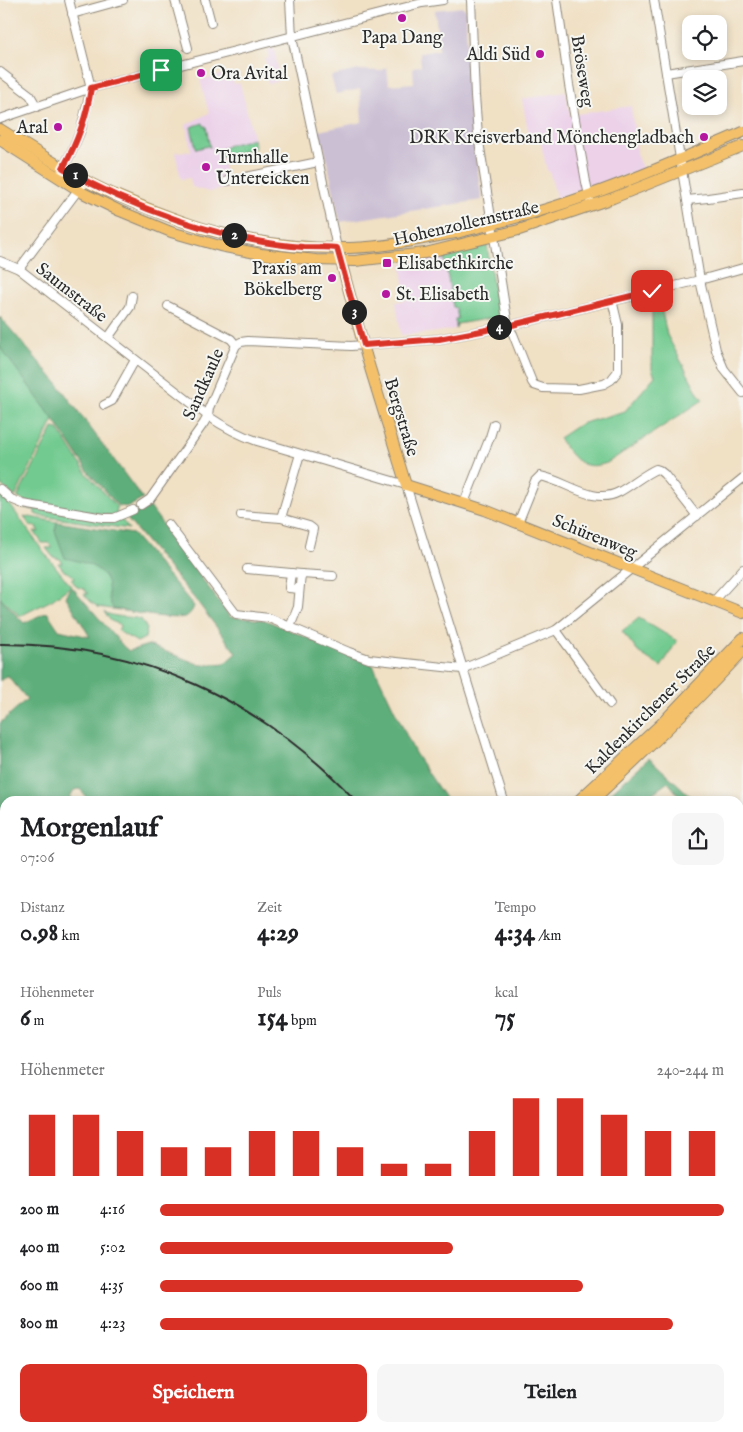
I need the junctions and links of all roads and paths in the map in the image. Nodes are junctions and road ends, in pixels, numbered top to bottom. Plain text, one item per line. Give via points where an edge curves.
1 (69, 0) edge
2 (123, 0) edge
3 (175, 0) edge
4 (205, 0) edge
5 (290, 0) edge
6 (442, 0) edge
7 (471, 0) edge
8 (557, 0) edge
9 (654, 0) edge
10 (408, 2) edge
11 (72, 14) junction
12 (211, 23) dead end
13 (292, 37) junction
14 (190, 55) junction
15 (743, 61) edge
16 (0, 72) edge
17 (666, 73) junction
18 (91, 88) junction
19 (37, 106) junction
20 (0, 119) edge
21 (0, 129) edge
22 (743, 132) edge
23 (0, 140) edge
24 (743, 146) edge
25 (680, 159) junction
26 (318, 162) junction
27 (682, 171) junction
28 (62, 173) junction
29 (227, 181) dead end
30 (88, 182) junction
31 (78, 190) junction
32 (743, 193) edge
33 (589, 195) junction
34 (687, 200) junction
35 (592, 206) junction
36 (493, 224) junction
37 (494, 236) junction
38 (337, 248) junction
39 (340, 260) junction
40 (0, 261) edge
41 (743, 268) edge
42 (19, 269) junction
43 (700, 280) junction
44 (132, 296) dead end
45 (612, 300) junction
46 (168, 306) dead end
47 (508, 326) junction
48 (108, 338) junction
49 (236, 345) junction
50 (364, 345) junction
51 (136, 360) junction
52 (743, 393) edge
53 (104, 405) dead end
54 (208, 416) junction
55 (494, 424) dead end
56 (300, 454) junction
57 (743, 478) edge
58 (406, 485) junction
59 (0, 489) edge
60 (464, 503) junction
61 (141, 505) dead end
62 (134, 510) dead end
63 (241, 515) dead end
64 (697, 516) junction
65 (281, 518) junction
66 (518, 522) junction
67 (168, 524) dead end
68 (309, 546) dead end
69 (631, 568) junction
70 (247, 569) dead end
71 (743, 569) edge
72 (291, 573) junction
73 (300, 574) junction
74 (333, 576) dead end
75 (299, 589) junction
76 (714, 601) junction
77 (743, 613) edge
78 (290, 627) junction
79 (556, 630) junction
80 (743, 638) edge
81 (743, 651) edge
82 (462, 668) junction
83 (610, 704) dead end
84 (502, 796) edge
85 (583, 796) edge
86 (597, 796) edge

1 - 11 street
2 - 11 street
3 - 14 street
4 - 12 street
5 - 13 street, Bergstraße
6 - 10 street
7 - 36 street via 474,96 486,194
8 - 33 street, Bröseweg
9 - 17 street
10 - 13 street
11 - 18 street
13 - 14 street
13 - 26 street, Bergstraße
14 - 18 street
15 - 17 street
16 - 19 street via 30,95
17 - 25 street
18 - 19 street
18 - 28 street via 81,130
19 - 20 street
21 - 28 main road, Hohenzollernstraße
22 - 25 main road, Hohenzollernstraße
23 - 28 main road, Hohenzollernstraße
24 - 27 main road, Hohenzollernstraße
25 - 27 street
25 - 33 main road, Hohenzollernstraße
26 - 29 street
26 - 38 street, Bergstraße
27 - 34 street
27 - 35 main road, Hohenzollernstraße
28 - 30 main road, Hohenzollernstraße
28 - 31 main road, Hohenzollernstraße
30 - 31 street, Saumstraße
30 - 38 main road, Hohenzollernstraße via 180,221 213,231 302,247
31 - 39 main road, Hohenzollernstraße via 145,222 220,246 296,259
31 - 42 street, Saumstraße
32 - 34 street
33 - 35 street, Bröseweg
33 - 36 main road, Hohenzollernstraße
34 - 43 street
35 - 37 main road, Hohenzollernstraße
36 - 37 street
36 - 38 main road, Hohenzollernstraße via 420,240
37 - 39 main road, Hohenzollernstraße via 425,253
37 - 47 street
38 - 39 main road, Bergstraße
39 - 50 main road, Bergstraße
40 - 42 street, Saumstraße
41 - 43 street
42 - 48 street, Saumstraße
43 - 45 street
43 - 52 street via 716,350 724,369
44 - 48 street, Saumstraße via 130,307
45 - 47 street
45 - 47 street via 618,325 618,371 604,384 579,389 534,385
46 - 49 street, Sandkaule via 231,339
47 - 50 street via 439,339
48 - 51 street, Saumstraße
49 - 50 street via 248,341
49 - 54 street, Sandkaule
50 - 58 main road, Bergstraße
51 - 53 street via 112,401
51 - 54 street, Saumstraße
54 - 56 street, Schürenweg via 242,436
54 - 61 street, Sandkaule via 150,499
55 - 60 street
56 - 58 street, Schürenweg
56 - 65 street
57 - 64 street
58 - 60 main road, Schürenweg
58 - 82 street, Bergstraße
59 - 62 street via 23,504 104,518 114,518
60 - 66 main road, Schürenweg
63 - 65 street
64 - 66 street via 664,474 656,469 618,493 604,497 540,476
64 - 69 street
65 - 68 street via 312,529
66 - 69 main road, Schürenweg
67 - 78 street via 236,614 269,618
69 - 76 main road, Schürenweg
69 - 79 street
70 - 72 street
71 - 76 street
72 - 73 street
72 - 75 street via 289,588
73 - 74 street
73 - 75 street
75 - 78 street via 298,607
76 - 77 main road, Schürenweg
78 - 82 street via 369,659
79 - 82 street
79 - 83 street
80 - 85 main road, Kaldenkirchener Straße via 662,723
81 - 86 main road, Kaldenkirchener Straße
82 - 84 street, Bergstraße

